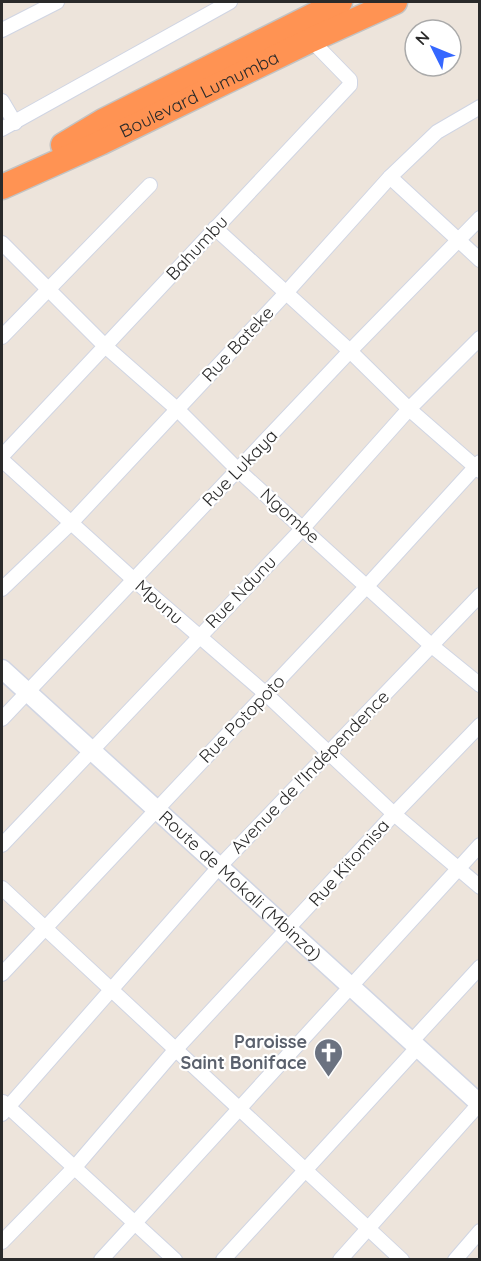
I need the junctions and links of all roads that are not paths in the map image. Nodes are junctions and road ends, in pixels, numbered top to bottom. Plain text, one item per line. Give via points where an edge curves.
1 (57, 2) edge
2 (230, 2) edge
3 (340, 2) edge
4 (395, 2) edge
5 (311, 8) edge
6 (2, 30) edge
7 (311, 40) junction
8 (2, 101) edge
9 (480, 107) edge
10 (15, 123) junction
11 (2, 129) edge
12 (390, 177) junction
13 (3, 183) edge
14 (150, 185) dead end
15 (480, 218) edge
16 (215, 228) junction
17 (458, 242) junction
18 (2, 243) edge
19 (480, 261) edge
20 (48, 289) junction
21 (285, 294) junction
22 (2, 338) edge
23 (480, 338) edge
24 (105, 346) junction
25 (350, 351) junction
26 (409, 409) junction
27 (178, 410) junction
28 (2, 458) edge
29 (478, 467) edge
30 (238, 470) junction
31 (71, 522) junction
32 (303, 528) junction
33 (133, 579) junction
34 (368, 586) junction
35 (2, 589) edge
36 (480, 595) edge
37 (198, 637) junction
38 (432, 646) junction
39 (2, 669) edge
40 (480, 685) edge
41 (26, 692) junction
42 (266, 694) junction
43 (2, 719) edge
44 (480, 725) edge
45 (91, 750) junction
46 (330, 752) junction
47 (156, 809) junction
48 (394, 814) junction
49 (2, 845) edge
50 (480, 845) edge
51 (219, 867) junction
52 (459, 868) junction
53 (480, 887) edge
54 (2, 888) edge
55 (44, 928) junction
56 (288, 930) junction
57 (480, 967) edge
58 (2, 974) edge
59 (350, 987) junction
60 (111, 989) junction
61 (414, 1045) junction
62 (176, 1049) junction
63 (479, 1104) edge
64 (4, 1107) edge
65 (239, 1108) junction
66 (75, 1167) junction
67 (305, 1169) junction
68 (135, 1222) junction
69 (368, 1228) junction
70 (480, 1232) edge
71 (2, 1242) edge
72 (101, 1260) edge
73 (175, 1260) edge
74 (223, 1260) edge
75 (340, 1260) edge
76 (402, 1260) edge
77 (455, 1260) edge

1 - 6 street
2 - 10 street
3 - 5 highway, Boulevard Lumumba
4 - 7 highway, Boulevard Lumumba
5 - 13 highway, Boulevard Lumumba via 103,121
7 - 13 highway, Boulevard Lumumba via 100,142
7 - 16 street, Bahumbu via 351,85
8 - 10 street
9 - 12 street, Rue Bateke via 437,132
10 - 11 street
12 - 17 street
12 - 21 street, Rue Bateke
14 - 20 street
15 - 17 street, Rue Lukaya
16 - 21 street
16 - 24 street, Bahumbu
17 - 19 street
17 - 25 street, Rue Lukaya
18 - 20 street, Ngombe
20 - 22 street
20 - 24 street, Ngombe
21 - 25 street
21 - 27 street, Rue Bateke
23 - 26 street, Rue Ndunu
24 - 27 street, Ngombe
24 - 28 street, Bahumbu
25 - 26 street
25 - 30 street, Rue Lukaya
26 - 29 street
26 - 32 street, Rue Ndunu
27 - 30 street, Ngombe
27 - 31 street, Rue Bateke
28 - 31 street, Mpunu
29 - 34 street, Rue Potopoto
30 - 32 street, Ngombe
30 - 33 street, Rue Lukaya
31 - 33 street, Mpunu
31 - 35 street, Rue Bateke
32 - 34 street, Ngombe
32 - 37 street, Rue Ndunu
33 - 37 street, Mpunu
33 - 41 street, Rue Lukaya
34 - 38 street, Ngombe
34 - 42 street, Rue Potopoto
36 - 38 street, Avenue de l'Indépendence
37 - 42 street, Mpunu
37 - 45 street, Rue Ndunu
38 - 40 street, Ngombe
38 - 46 street, Avenue de l'Indépendence
39 - 41 street, Route de Mokali (Mbinza)
41 - 43 street, Rue Lukaya
41 - 45 street, Route de Mokali (Mbinza)
42 - 46 street, Mpunu
42 - 47 street, Rue Potopoto
44 - 48 street, Rue Kitomisa
45 - 47 street, Route de Mokali (Mbinza)
45 - 49 street, Rue Ndunu
46 - 48 street, Mpunu
46 - 51 street, Avenue de l'Indépendence
47 - 51 street, Route de Mokali (Mbinza)
47 - 55 street, Rue Potopoto
48 - 52 street, Mpunu
48 - 56 street, Rue Kitomisa
50 - 52 street
51 - 56 street, Route de Mokali (Mbinza)
51 - 60 street, Avenue de l'Indépendence
52 - 53 street, Mpunu
52 - 59 street
54 - 55 street
55 - 58 street, Rue Potopoto
55 - 60 street
56 - 59 street, Route de Mokali (Mbinza)
56 - 62 street, Rue Kitomisa
57 - 61 street
59 - 61 street, Route de Mokali (Mbinza)
59 - 65 street
60 - 62 street
60 - 64 street, Avenue de l'Indépendence
61 - 63 street, Route de Mokali (Mbinza)
61 - 67 street
62 - 65 street
62 - 66 street, Rue Kitomisa
63 - 69 street
64 - 66 street
65 - 67 street
65 - 68 street
66 - 68 street
66 - 71 street, Rue Kitomisa
67 - 69 street
67 - 74 street
68 - 72 street
68 - 73 street
69 - 75 street
69 - 76 street
70 - 77 street

